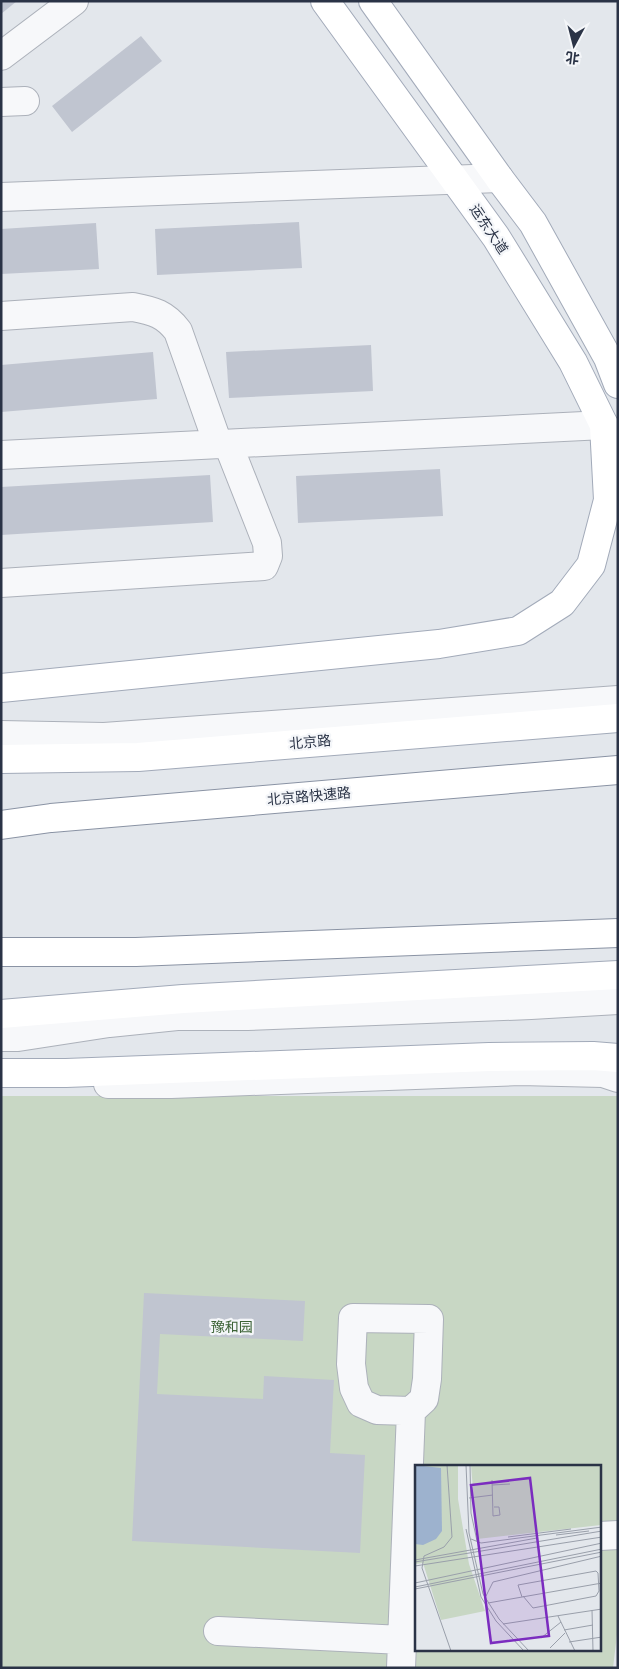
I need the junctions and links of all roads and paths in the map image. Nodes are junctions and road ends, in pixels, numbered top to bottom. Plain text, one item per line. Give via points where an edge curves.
1 (74, 1) edge
2 (325, 1) edge
3 (373, 1) edge
4 (1, 56) edge
5 (499, 178) junction
6 (455, 181) junction
7 (1, 197) edge
8 (1, 316) edge
9 (618, 384) edge
10 (604, 425) junction
11 (223, 444) junction
12 (1, 455) edge
13 (618, 476) edge
14 (1, 583) edge
15 (1, 688) edge
16 (618, 700) edge
17 (618, 718) edge
18 (1, 735) edge
19 (257, 736) junction
20 (1, 759) edge
21 (618, 770) edge
22 (1, 806) edge
23 (161, 809) junction
24 (1, 825) edge
25 (618, 933) edge
26 (1, 952) edge
27 (136, 952) junction
28 (1, 964) edge
29 (618, 975) edge
30 (618, 1000) edge
31 (1, 1014) edge
32 (1, 1037) edge
33 (618, 1058) edge
34 (1, 1073) edge
35 (618, 1078) edge
36 (1, 1085) edge
37 (411, 1411) dead end
38 (618, 1535) edge
39 (602, 1536) edge
40 (411, 1541) edge
41 (218, 1631) dead end
42 (402, 1640) junction
43 (401, 1668) edge

1 - 4 lane
2 - 6 main road, 运东大道
3 - 5 main road
5 - 6 lane
5 - 9 main road via 533,223 608,358
6 - 7 lane
6 - 10 main road, 运东大道 via 496,237 563,346
8 - 11 lane via 134,307 153,310 178,330
10 - 11 lane
10 - 13 main road, 运东大道
10 - 15 main road via 608,500 590,565 562,603 518,630 438,644
11 - 12 lane
11 - 14 lane via 267,543 268,556 264,566
16 - 19 lane
17 - 19 main road, 北京路
18 - 19 lane
19 - 20 main road, 北京路 via 138,757
21 - 23 main road, 北京路快速路
22 - 23 main road
23 - 24 main road, 北京路快速路
25 - 27 main road
26 - 27 main road
27 - 28 main road
29 - 31 main road via 183,999
30 - 32 lane via 247,1016 177,1016
33 - 34 main road via 489,1057
35 - 36 lane via 603,1073 520,1071 171,1084
37 - 40 lane
38 - 39 lane
40 - 42 lane
41 - 42 lane
42 - 43 lane

